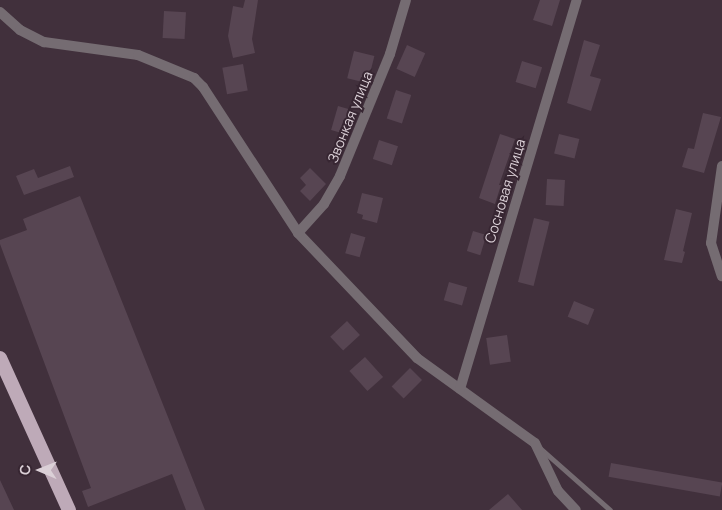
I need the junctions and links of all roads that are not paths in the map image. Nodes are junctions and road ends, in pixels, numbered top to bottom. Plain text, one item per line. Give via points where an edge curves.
1 (406, 0) edge
2 (577, 0) edge
3 (0, 12) edge
4 (722, 166) edge
5 (298, 233) junction
6 (722, 276) edge
7 (0, 358) edge
8 (460, 390) junction
9 (535, 443) junction
10 (69, 510) edge
11 (576, 510) edge
12 (610, 510) edge

1 - 5 street, Звонкая улица via 390,54 340,176 324,204
2 - 8 street, Сосновая улица
3 - 5 street via 20,30 44,42 138,55 194,78
4 - 6 street via 711,243
5 - 8 street via 417,358
7 - 10 highway
8 - 9 lane
9 - 11 street via 558,491
9 - 12 lane

